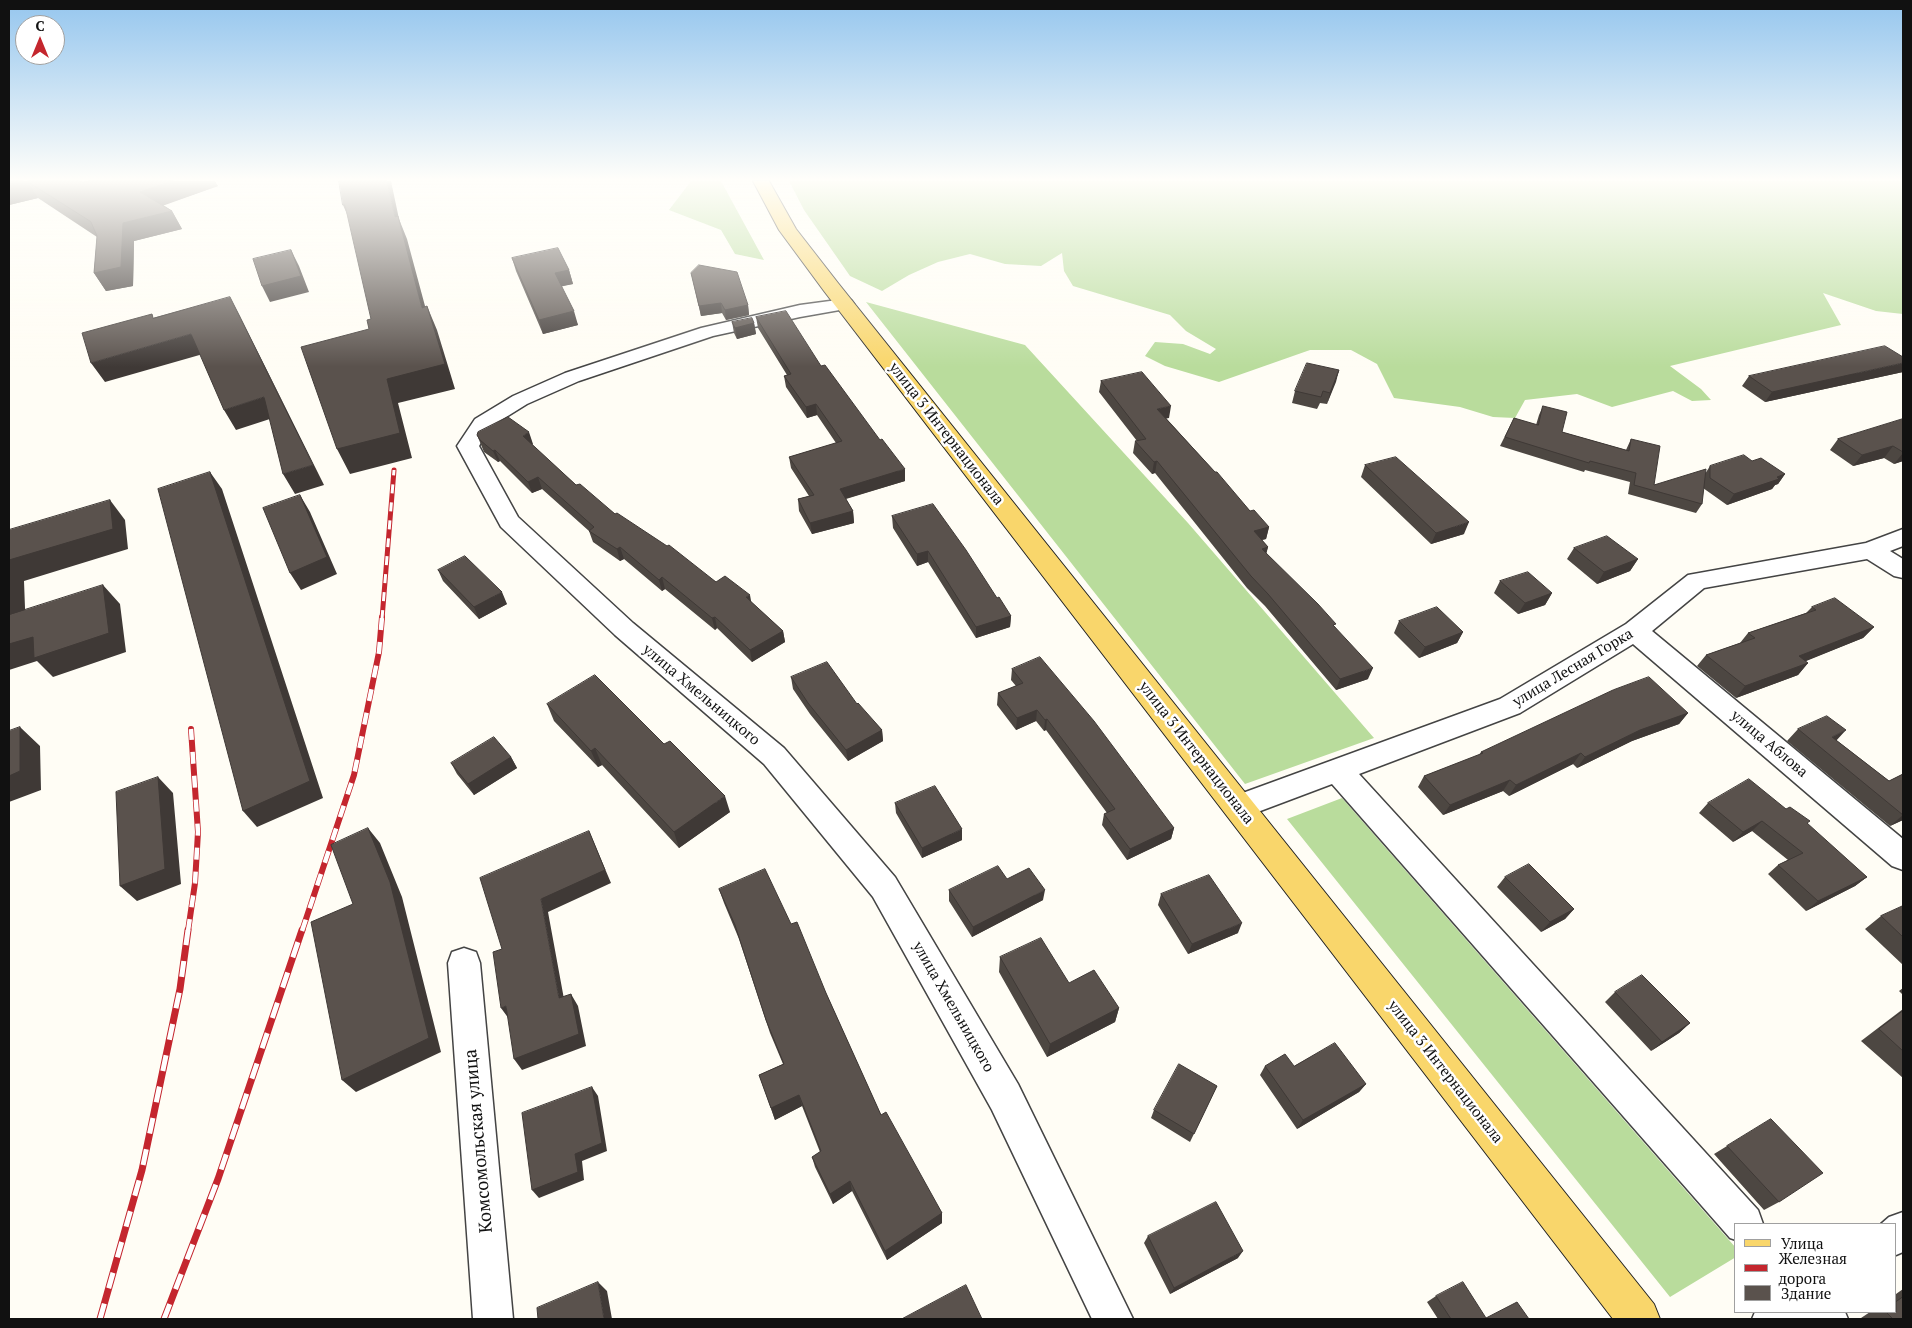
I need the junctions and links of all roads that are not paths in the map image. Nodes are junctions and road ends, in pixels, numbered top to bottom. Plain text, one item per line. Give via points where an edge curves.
1 (798, 243) edge
2 (845, 304) junction
3 (1903, 538) edge
4 (1870, 550) junction
5 (1903, 570) edge
6 (1635, 631) junction
7 (1338, 771) junction
8 (1239, 808) junction
9 (1903, 857) edge
10 (464, 963) dead end
11 (1743, 1223) edge
12 (1785, 1313) edge
13 (493, 1319) edge
14 (1113, 1319) edge
15 (1639, 1319) edge
16 (1772, 1319) edge

1 - 2 main road, улица 3 Интернационала
2 - 8 main road, улица 3 Интернационала
2 - 14 street, улица Хмельницкого via 708,332 572,377 520,400 482,423 468,446 509,522 624,629 774,756 884,887 1005,1096
3 - 4 street, улица Лесная Горка
4 - 5 street
4 - 6 street, улица Лесная Горка via 1697,581
6 - 7 street, улица Лесная Горка via 1510,706
6 - 9 street, улица Аблова
7 - 8 street, улица Лесная Горка
7 - 11 street
8 - 15 main road, улица 3 Интернационала
10 - 13 street, Комсомольская улица
12 - 16 street

